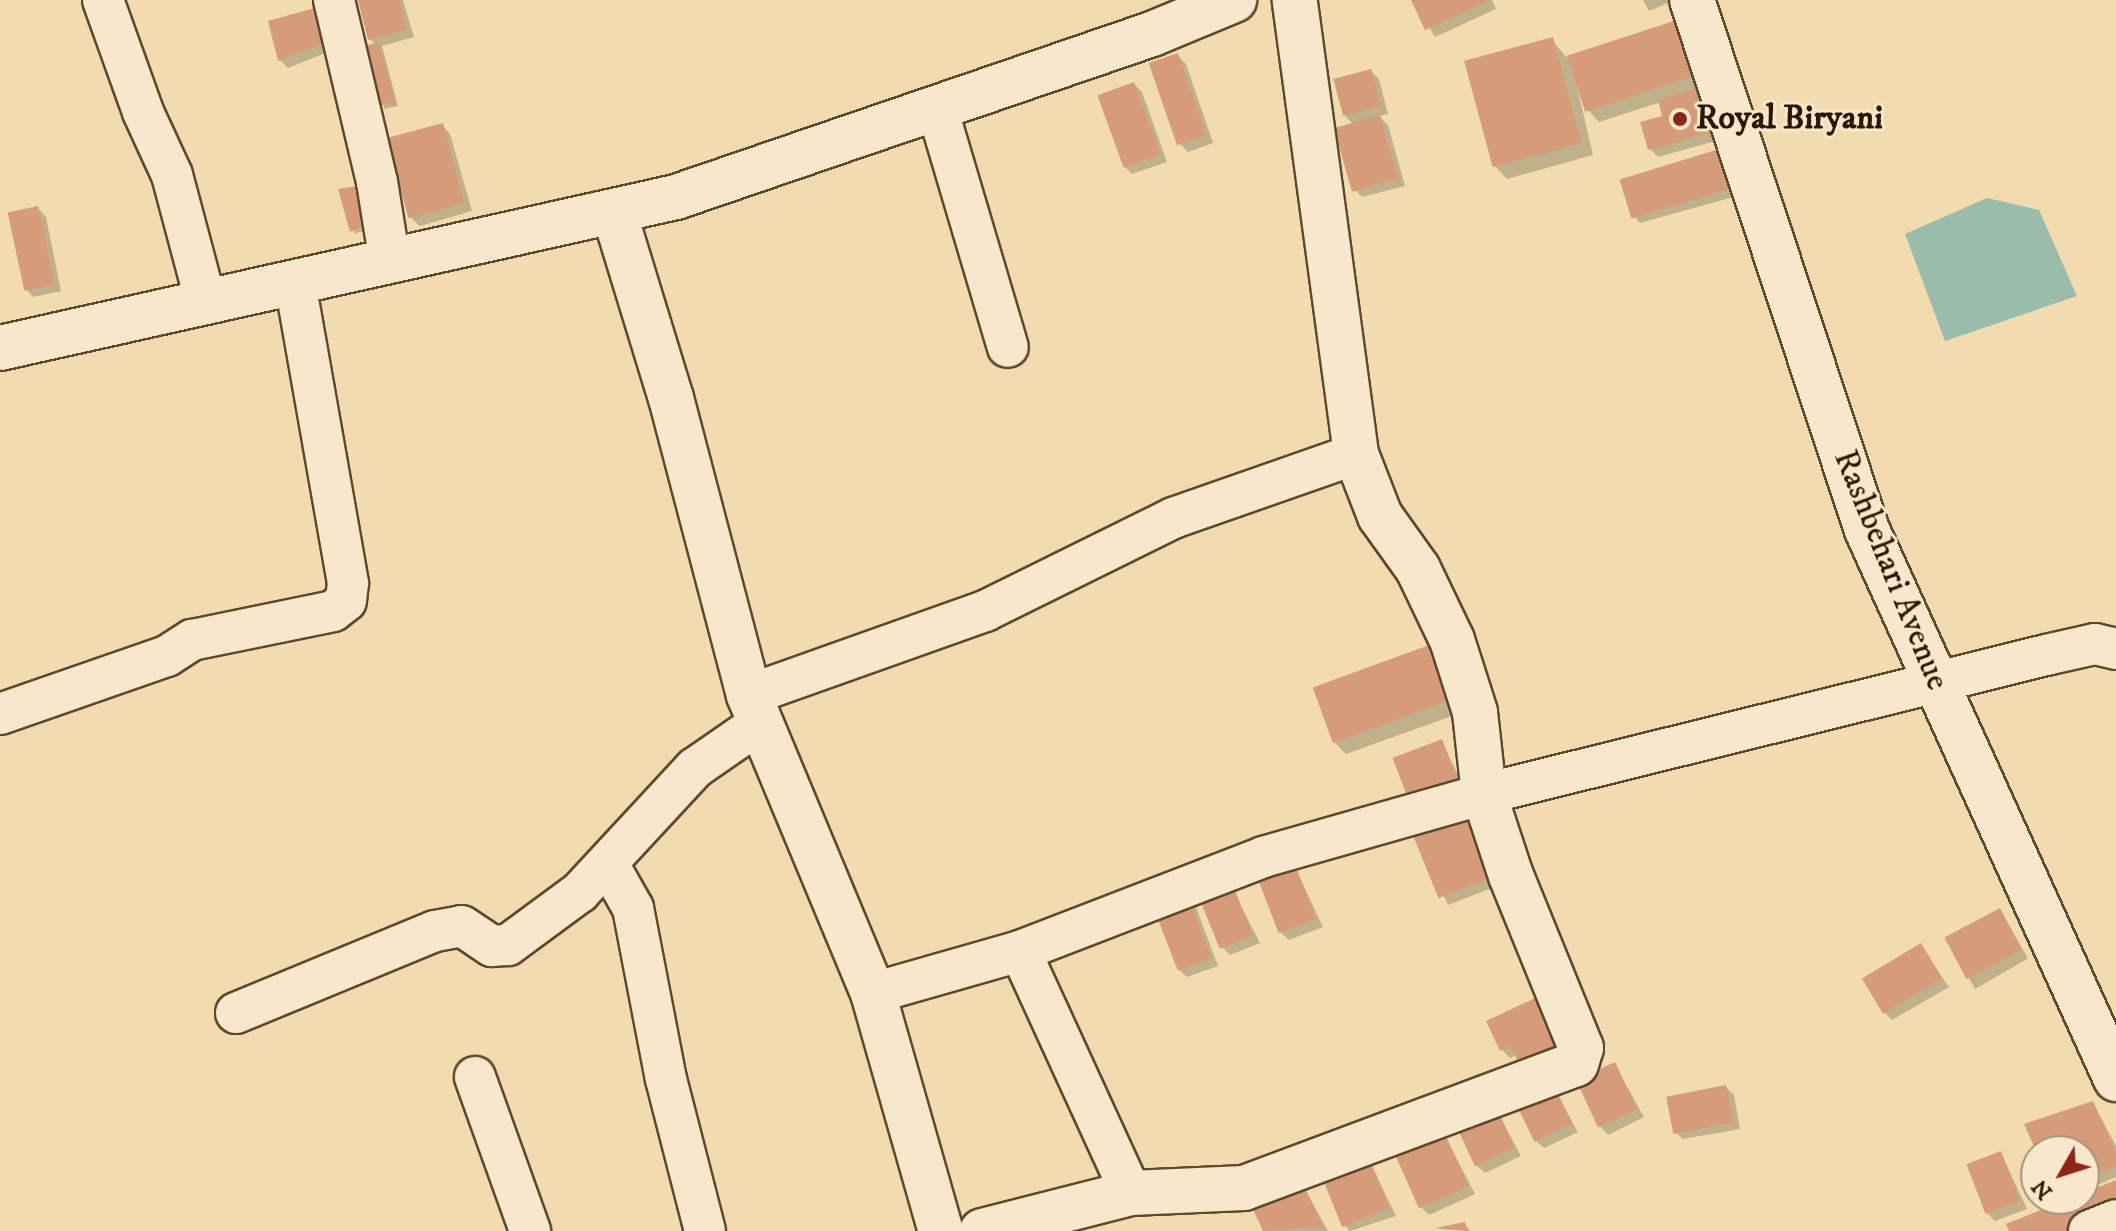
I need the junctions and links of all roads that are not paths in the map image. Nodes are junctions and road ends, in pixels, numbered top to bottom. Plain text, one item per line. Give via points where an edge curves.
1 (103, 0) edge
2 (334, 0) edge
3 (1234, 0) edge
4 (1295, 0) edge
5 (1692, 0) edge
6 (937, 108) junction
7 (614, 212) junction
8 (390, 262) junction
9 (295, 283) junction
10 (206, 303) junction
11 (1008, 347) dead end
12 (0, 348) edge
13 (1356, 454) junction
14 (2116, 649) edge
15 (1936, 683) junction
16 (755, 709) junction
17 (0, 714) edge
18 (1484, 794) junction
19 (608, 864) junction
20 (1020, 951) junction
21 (873, 993) junction
22 (236, 1013) dead end
23 (475, 1077) dead end
24 (2116, 1079) edge
25 (1131, 1193) junction
26 (2116, 1220) edge
27 (530, 1231) edge
28 (705, 1231) edge
29 (941, 1231) edge
30 (982, 1231) edge
31 (2089, 1231) edge

1 - 10 street via 130,80 172,175
2 - 8 street via 377,182
3 - 6 street
4 - 13 street
5 - 15 street, Rashbehari Avenue via 1867,530
6 - 7 street via 676,197
6 - 11 street
7 - 8 street
7 - 16 street via 671,398
8 - 9 street
9 - 10 street
9 - 17 street via 348,583 346,601 333,611 192,640 167,656
10 - 12 street
13 - 16 street via 1173,518 985,611
13 - 18 street via 1380,516 1418,569 1452,640 1475,712
14 - 15 street via 2095,644
15 - 18 street
15 - 24 street, Rashbehari Avenue
16 - 19 street
16 - 21 street
18 - 20 street via 1263,857
18 - 25 street via 1511,876 1577,1028 1581,1048 1576,1064 1244,1188
19 - 22 street via 580,892 508,945 492,946 462,926 435,931
19 - 28 street via 633,908 666,1079
20 - 21 street
20 - 25 street
21 - 29 street
23 - 27 street
25 - 30 street
26 - 31 street

